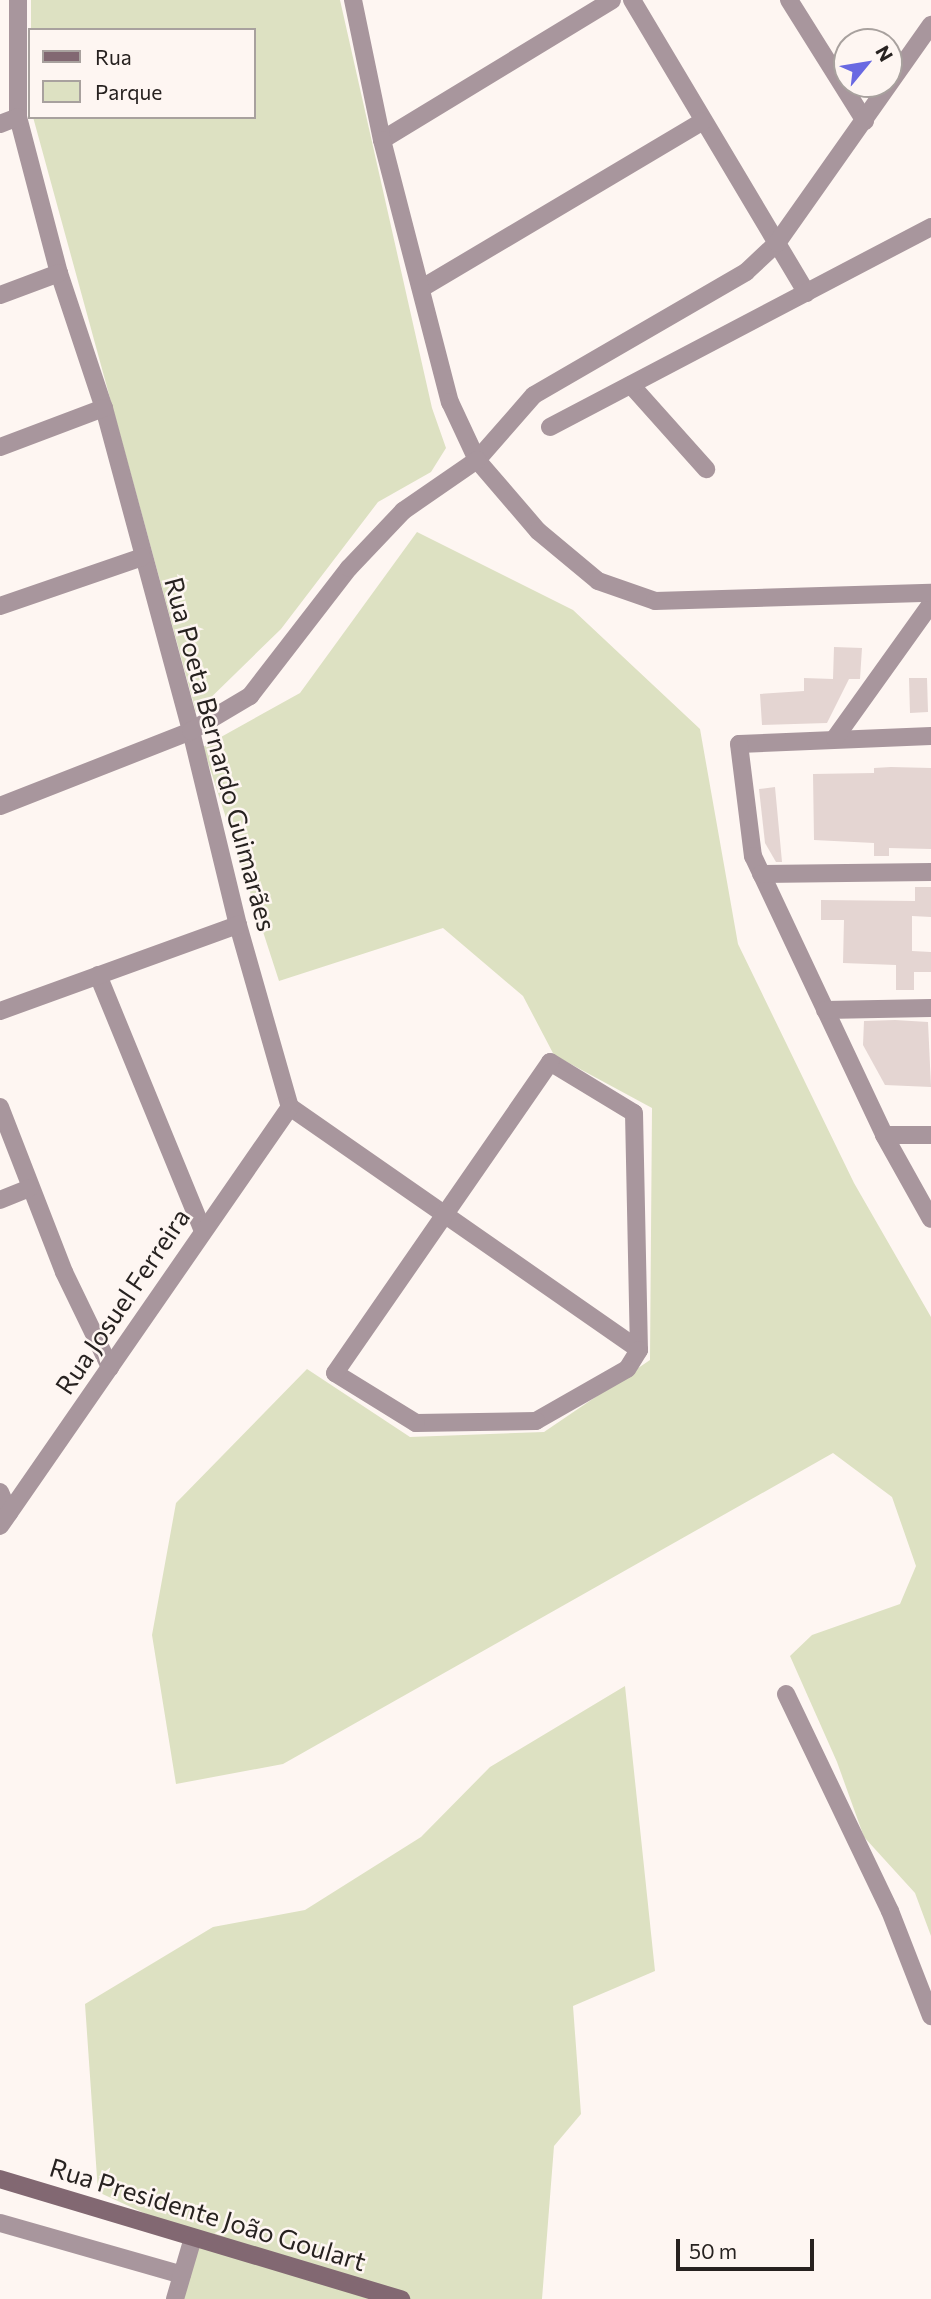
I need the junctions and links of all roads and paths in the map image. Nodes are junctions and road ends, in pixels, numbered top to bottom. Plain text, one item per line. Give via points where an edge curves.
1 (18, 0) edge
2 (353, 0) edge
3 (612, 0) edge
4 (632, 0) edge
5 (789, 0) edge
6 (931, 25) edge
7 (18, 117) junction
8 (865, 121) junction
9 (702, 122) junction
10 (0, 124) edge
11 (382, 140) junction
12 (931, 228) edge
13 (778, 243) junction
14 (59, 273) junction
15 (422, 288) junction
16 (807, 293) junction
17 (0, 295) edge
18 (631, 385) junction
19 (104, 408) junction
20 (550, 427) dead end
21 (0, 447) edge
22 (477, 460) junction
23 (706, 469) dead end
24 (142, 556) junction
25 (931, 593) edge
26 (931, 604) edge
27 (0, 606) edge
28 (191, 731) junction
29 (931, 736) edge
30 (835, 738) junction
31 (0, 806) edge
32 (931, 872) edge
33 (761, 874) junction
34 (237, 925) junction
35 (98, 975) junction
36 (931, 1008) edge
37 (825, 1010) junction
38 (0, 1011) edge
39 (0, 1107) edge
40 (290, 1107) junction
41 (884, 1135) junction
42 (931, 1135) edge
43 (30, 1188) junction
44 (0, 1200) edge
45 (443, 1216) junction
46 (931, 1219) edge
47 (202, 1229) junction
48 (639, 1350) junction
49 (110, 1367) junction
50 (0, 1492) edge
51 (4, 1519) edge
52 (786, 1694) dead end
53 (931, 2016) edge
54 (0, 2179) edge
55 (0, 2223) edge
56 (193, 2238) junction
57 (182, 2275) junction
58 (175, 2299) edge
59 (401, 2299) edge

1 - 7 street, Rua Poeta Bernardo Guimarães
2 - 11 street
3 - 11 street
4 - 9 street
5 - 8 street
6 - 8 street
7 - 10 street
7 - 14 street, Rua Poeta Bernardo Guimarães
8 - 13 street
9 - 13 street
9 - 15 street
11 - 15 street
12 - 16 street
13 - 16 street
13 - 22 street via 746,272 534,395
14 - 17 street
14 - 19 street, Rua Poeta Bernardo Guimarães
15 - 22 street via 450,402
16 - 18 street
18 - 20 street
18 - 23 street
19 - 21 street
19 - 24 street, Rua Poeta Bernardo Guimarães
22 - 25 street via 538,531 598,581 656,601
22 - 28 street via 394,521 349,568 250,696
24 - 27 street
24 - 28 street, Rua Poeta Bernardo Guimarães
26 - 30 street
28 - 31 street
28 - 34 street, Rua Poeta Bernardo Guimarães
29 - 30 street
30 - 33 street via 739,744 753,856
32 - 33 street
33 - 37 street
34 - 35 street
34 - 40 street, Rua Poeta Bernardo Guimarães
35 - 38 street
35 - 47 street
36 - 37 street
37 - 41 street
39 - 43 street
40 - 45 street
40 - 47 street, Rua Josuel Ferreira
41 - 42 street
41 - 46 street
43 - 44 street
43 - 49 street
45 - 48 street
45 - 48 street via 550,1062 634,1113
45 - 48 street via 335,1374 416,1423 536,1421 627,1369
47 - 49 street, Rua Josuel Ferreira
49 - 51 street, Rua Josuel Ferreira
50 - 51 street
52 - 53 street via 890,1912
54 - 56 main road, Rua Presidente João Goulart
55 - 57 street
56 - 57 street
56 - 59 main road, Rua Presidente João Goulart
57 - 58 street

